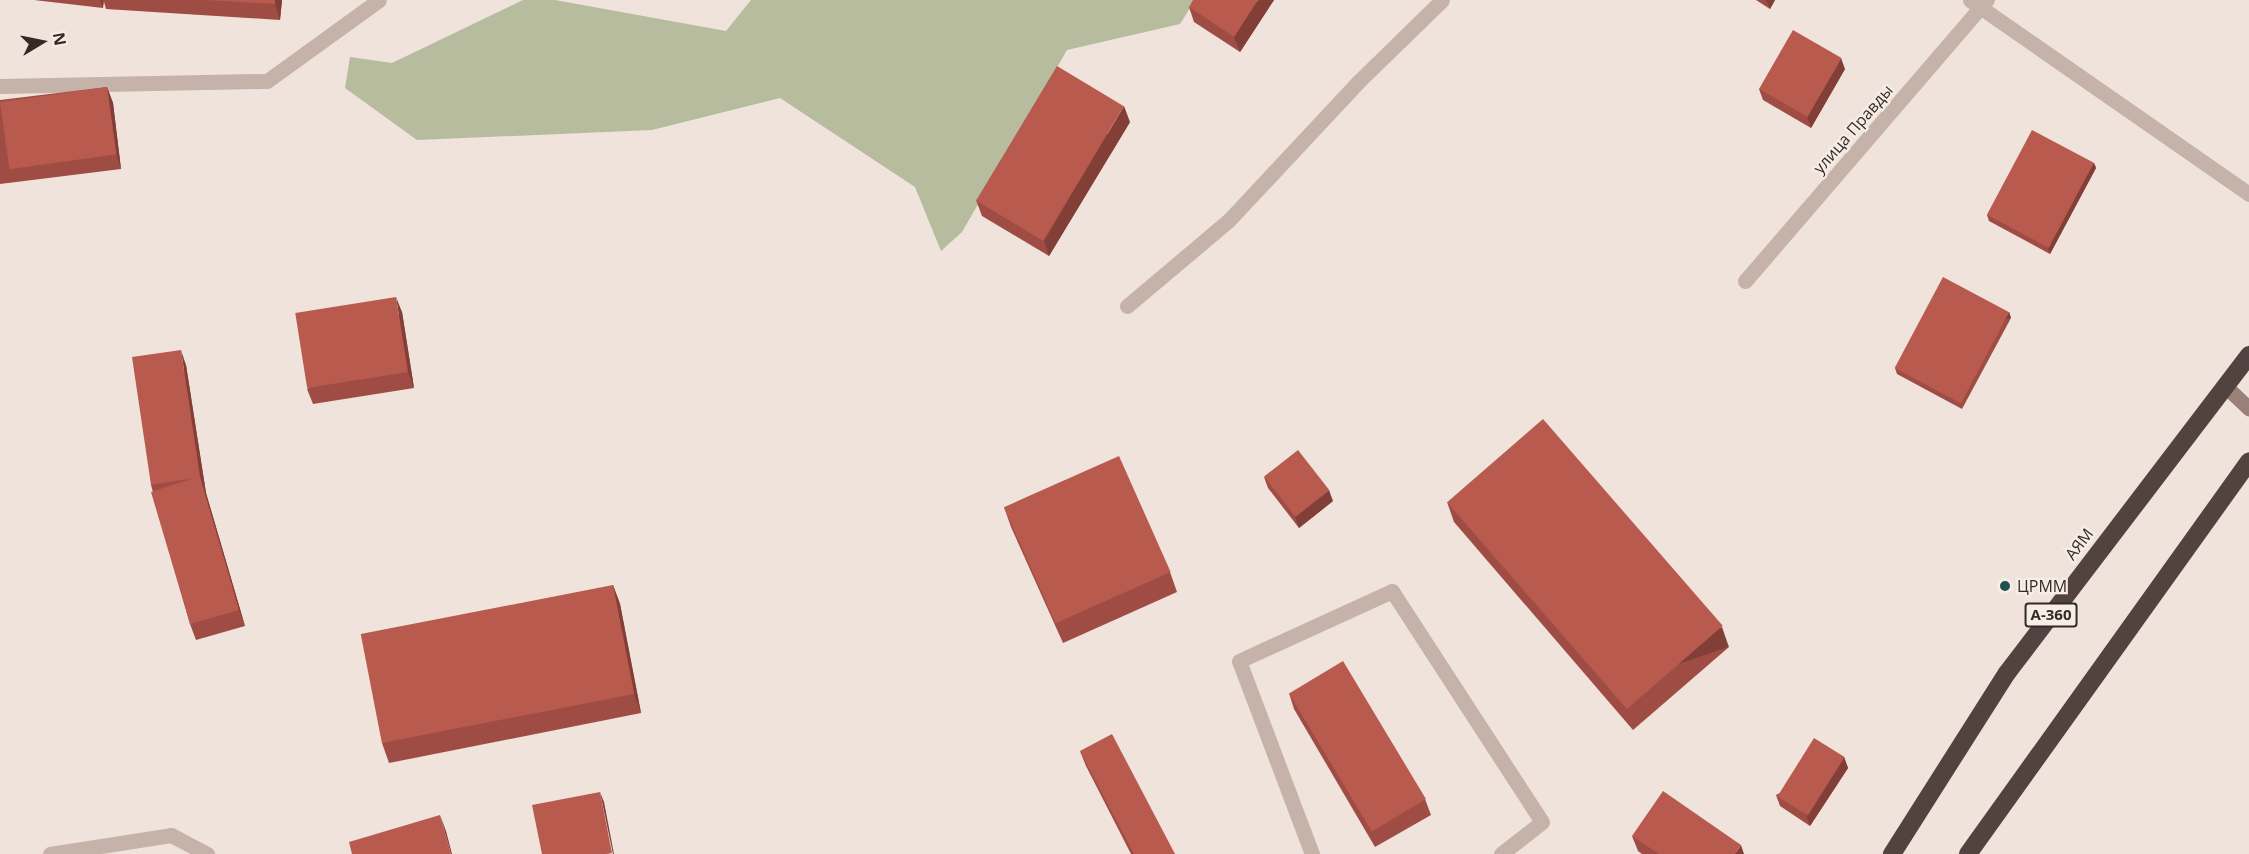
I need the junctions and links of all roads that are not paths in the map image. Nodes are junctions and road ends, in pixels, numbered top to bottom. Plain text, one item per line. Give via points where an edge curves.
1 (380, 0) edge
2 (1442, 0) edge
3 (1980, 3) edge
4 (0, 86) edge
5 (2249, 194) edge
6 (1744, 281) dead end
7 (1127, 306) dead end
8 (2249, 356) edge
9 (2225, 386) junction
10 (2249, 408) edge
11 (2249, 461) edge
12 (51, 854) edge
13 (207, 854) edge
14 (1312, 854) edge
15 (1501, 854) edge
16 (1892, 854) edge
17 (1968, 854) edge

1 - 4 street via 267,81
2 - 7 street via 1358,82 1229,220
3 - 5 street
3 - 6 street, улица Правды
8 - 9 highway, АЯМ / А-360
9 - 10 street
9 - 16 highway, АЯМ / А-360 via 2007,673
11 - 17 highway
12 - 13 street via 171,835
14 - 15 street via 1239,660 1392,591 1542,822

